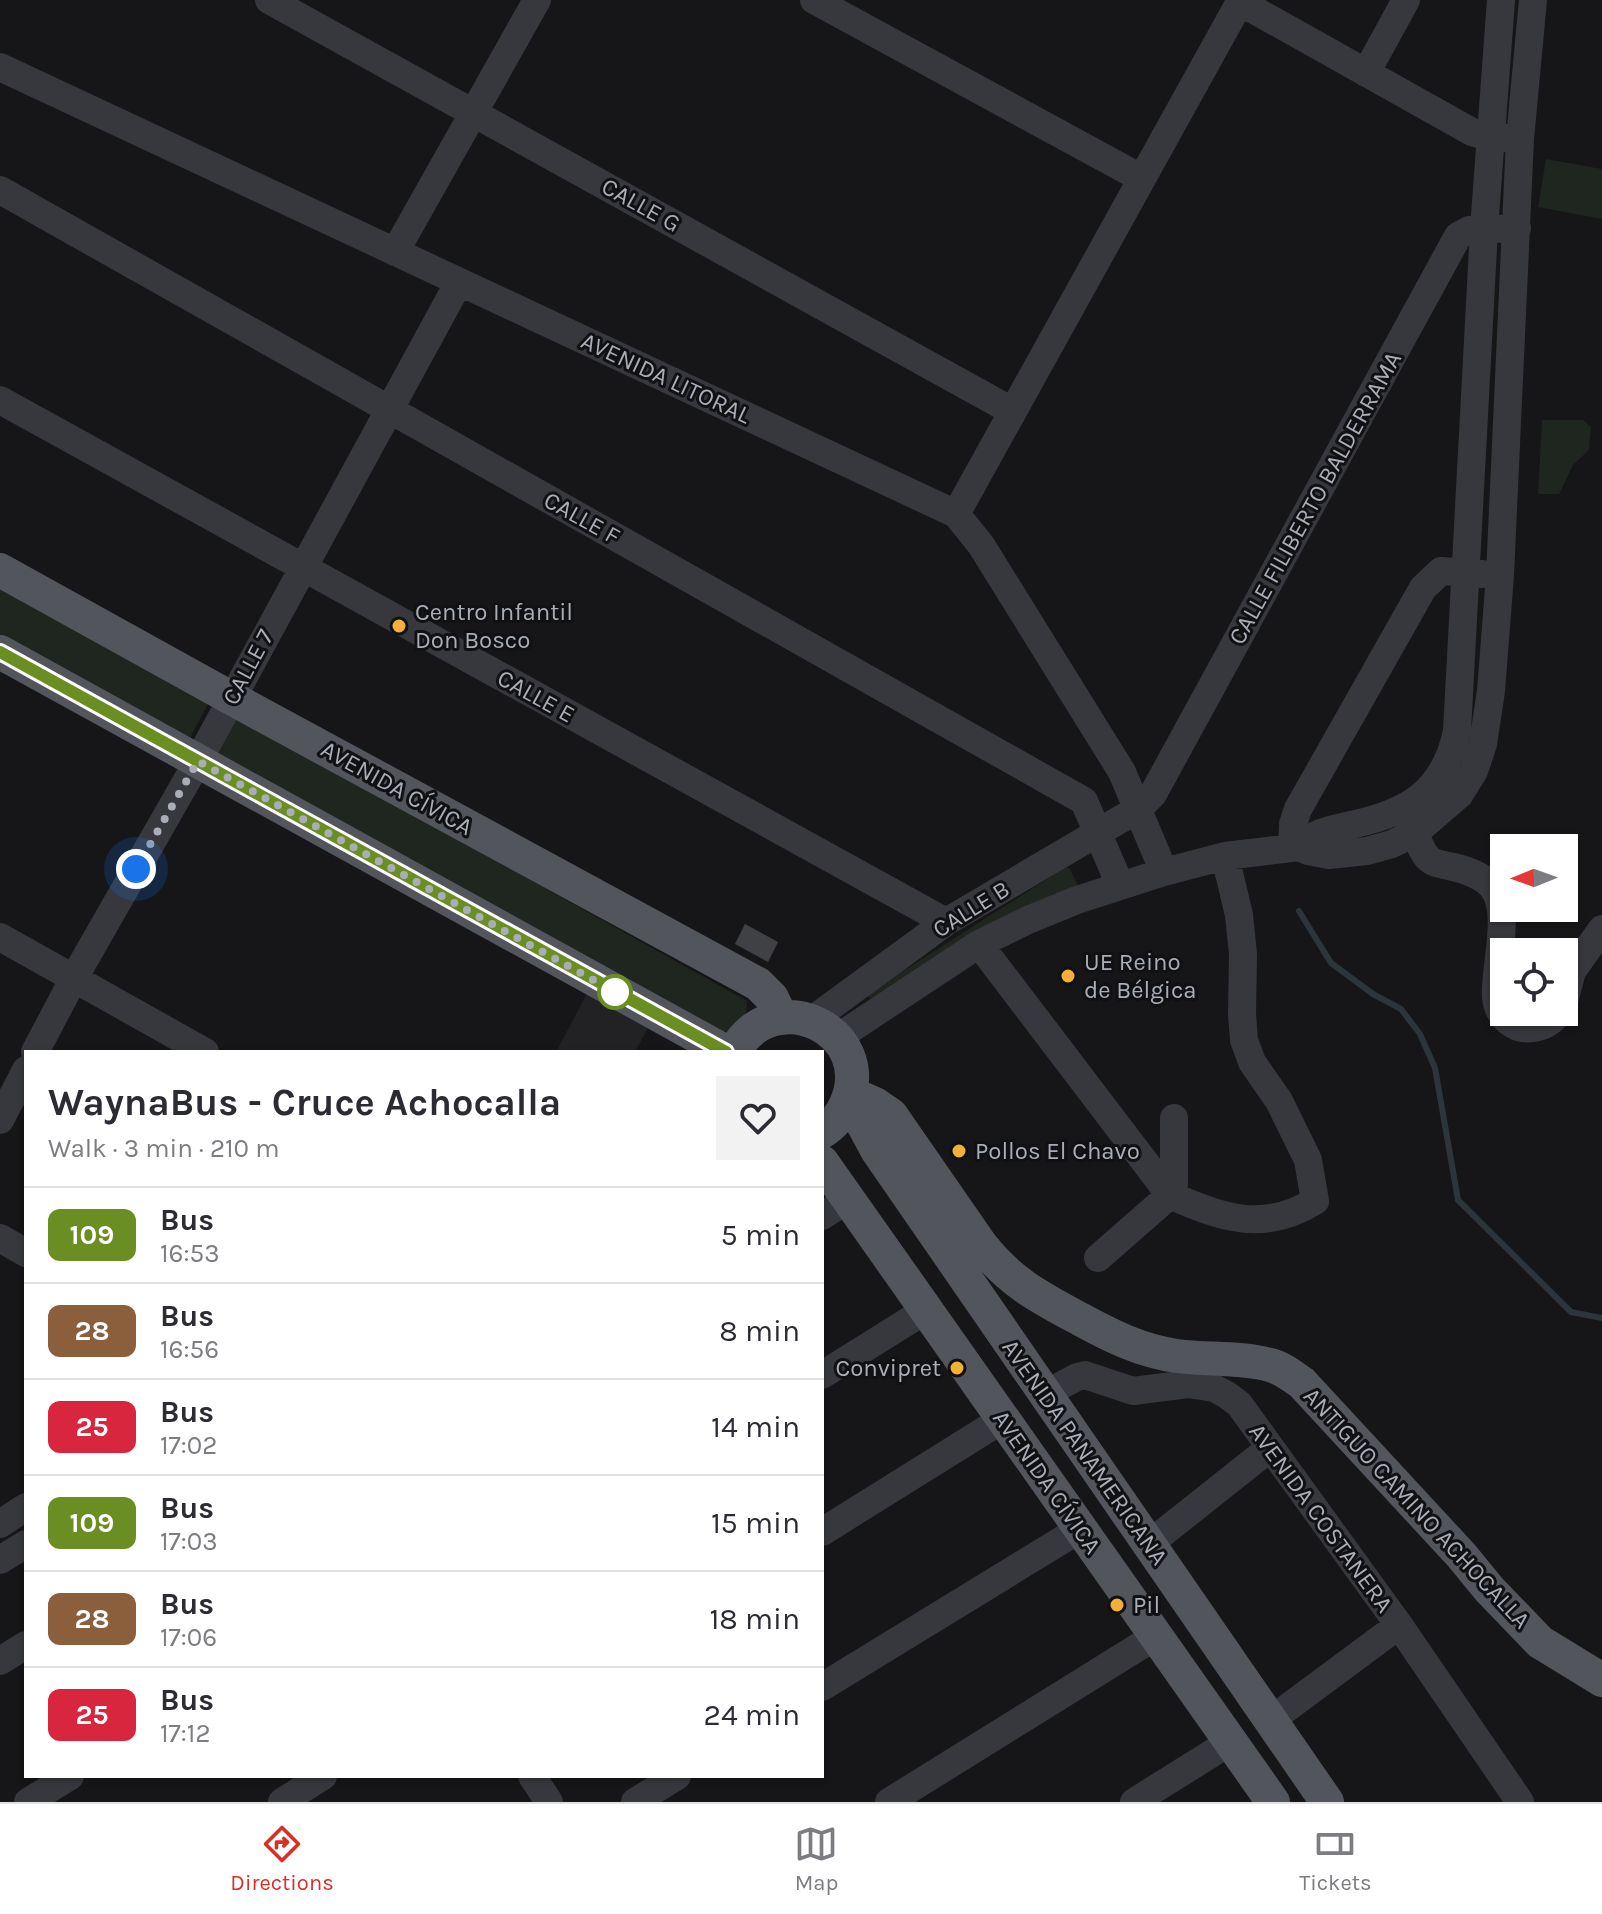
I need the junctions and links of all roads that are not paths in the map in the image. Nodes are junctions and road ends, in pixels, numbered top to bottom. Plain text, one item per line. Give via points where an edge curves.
1 (269, 0) edge
2 (537, 0) edge
3 (814, 0) edge
4 (1406, 0) edge
5 (1501, 0) edge
6 (1533, 0) edge
7 (1240, 1) edge
8 (0, 67) edge
9 (1366, 73) junction
10 (474, 113) junction
11 (1489, 137) junction
12 (1520, 139) junction
13 (1141, 178) junction
14 (0, 190) edge
15 (1517, 228) junction
16 (1484, 229) junction
17 (395, 252) junction
18 (459, 282) junction
19 (0, 400) edge
20 (391, 410) junction
21 (1012, 411) junction
22 (956, 514) junction
23 (302, 567) junction
24 (0, 570) edge
25 (1466, 573) junction
26 (1500, 575) junction
27 (0, 652) edge
28 (231, 698) junction
29 (198, 761) junction
30 (1138, 809) junction
31 (1410, 821) junction
32 (1099, 833) junction
33 (1296, 847) junction
34 (1225, 856) junction
35 (1164, 872) junction
36 (1120, 885) junction
37 (946, 922) junction
38 (1602, 929) edge
39 (0, 937) edge
40 (1501, 938) edge
41 (979, 944) junction
42 (1578, 963) edge
43 (74, 978) junction
44 (810, 1025) junction
45 (1516, 1026) edge
46 (1541, 1026) edge
47 (36, 1050) edge
48 (201, 1050) edge
49 (722, 1050) edge
50 (735, 1050) edge
51 (24, 1074) edge
52 (849, 1095) junction
53 (1174, 1118) dead end
54 (0, 1120) edge
55 (824, 1130) edge
56 (824, 1169) edge
57 (1170, 1195) junction
58 (835, 1208) edge
59 (0, 1238) edge
60 (24, 1252) edge
61 (1098, 1258) dead end
62 (926, 1310) junction
63 (824, 1374) edge
64 (1045, 1394) junction
65 (1003, 1419) junction
66 (1270, 1448) junction
67 (24, 1508) edge
68 (0, 1524) edge
69 (1080, 1529) junction
70 (824, 1531) edge
71 (1149, 1544) junction
72 (24, 1545) edge
73 (0, 1560) edge
74 (1399, 1625) junction
75 (1156, 1636) junction
76 (24, 1646) edge
77 (0, 1661) edge
78 (1602, 1680) edge
79 (824, 1686) edge
80 (1271, 1720) junction
81 (1230, 1742) junction
82 (67, 1778) edge
83 (320, 1778) edge
84 (674, 1778) edge
85 (28, 1802) edge
86 (282, 1802) edge
87 (635, 1802) edge
88 (889, 1802) edge
89 (1134, 1802) edge
90 (1273, 1802) edge
91 (1327, 1802) edge
92 (1520, 1802) edge

1 - 10 street, CALLE G
2 - 10 street
3 - 13 street
4 - 9 street
5 - 11 street
6 - 12 street
7 - 9 street
7 - 13 street
8 - 17 street, AVENIDA LITORAL
9 - 11 street
10 - 17 street
10 - 21 street, CALLE G
11 - 12 street
11 - 16 street
12 - 15 street
13 - 21 street
14 - 20 street, CALLE F
15 - 16 street, CALLE FILIBERTO BALDERRAMA
15 - 26 street
16 - 25 street
16 - 30 street, CALLE FILIBERTO BALDERRAMA via 1458,236 1153,794
17 - 18 street, AVENIDA LITORAL
18 - 20 street, CALLE 7
18 - 22 street, AVENIDA LITORAL
19 - 23 street, CALLE E
20 - 23 street, CALLE 7
20 - 32 street, CALLE F via 1084,801
21 - 22 street
22 - 30 street, AVENIDA LITORAL via 981,545 1122,772
23 - 28 street, CALLE 7
23 - 37 street, CALLE E
24 - 28 main road, AVENIDA CÍVICA
25 - 26 street
25 - 31 street via 1455,744 1444,769 1416,801
25 - 33 street via 1441,571 1423,588 1298,809 1293,824
26 - 31 street via 1491,691 1474,771 1459,795
27 - 29 main road
28 - 29 street, CALLE 7
28 - 44 main road, AVENIDA CÍVICA via 758,984
29 - 43 street, CALLE 7
29 - 49 main road
30 - 32 street, CALLE B
30 - 35 street, AVENIDA LITORAL
31 - 33 street, CALLE B via 1392,844 1357,853 1329,855
31 - 40 street via 1427,857 1493,887
32 - 36 street, CALLE F
32 - 37 street, CALLE B
33 - 34 street, CALLE B
34 - 35 street, CALLE B
34 - 57 street via 1239,915 1244,1040 1308,1160 1315,1201 1297,1213 1252,1220 1218,1215
35 - 36 street, CALLE B
36 - 41 street, CALLE B
37 - 44 street, CALLE B
38 - 42 street
39 - 43 street
41 - 44 street, CALLE B
41 - 57 street
43 - 47 street, CALLE 7
43 - 48 street
44 - 50 main road via 763,1022
44 - 52 main road, AVENIDA CÍVICA via 846,1052
45 - 46 street
51 - 54 street
52 - 55 main road via 837,1120
52 - 64 main road, AVENIDA PANAMERICANA via 877,1150
52 - 78 main road, ANTIGUO CAMINO ACHOCALLA via 891,1115 996,1264 1028,1290 1120,1341 1182,1357 1269,1365 1302,1383 1540,1642
53 - 57 street
56 - 58 main road, AVENIDA CÍVICA
57 - 61 street
58 - 62 main road, AVENIDA CÍVICA
59 - 60 street
62 - 63 street
62 - 65 main road, AVENIDA CÍVICA
64 - 66 street, AVENIDA COSTANERA via 1085,1375 1133,1391 1188,1384 1214,1388 1239,1404
64 - 71 main road, AVENIDA PANAMERICANA
65 - 69 main road, AVENIDA CÍVICA
65 - 70 street
66 - 71 street
66 - 74 street, AVENIDA COSTANERA
67 - 68 street
69 - 75 main road, AVENIDA CÍVICA
69 - 79 street
71 - 80 main road, AVENIDA PANAMERICANA
72 - 73 street
74 - 80 street
74 - 92 street, AVENIDA COSTANERA
75 - 81 main road, AVENIDA CÍVICA
75 - 88 street
76 - 77 street
80 - 91 main road, AVENIDA PANAMERICANA
81 - 89 street
81 - 90 main road, AVENIDA CÍVICA
82 - 85 street
83 - 86 street
84 - 87 street

